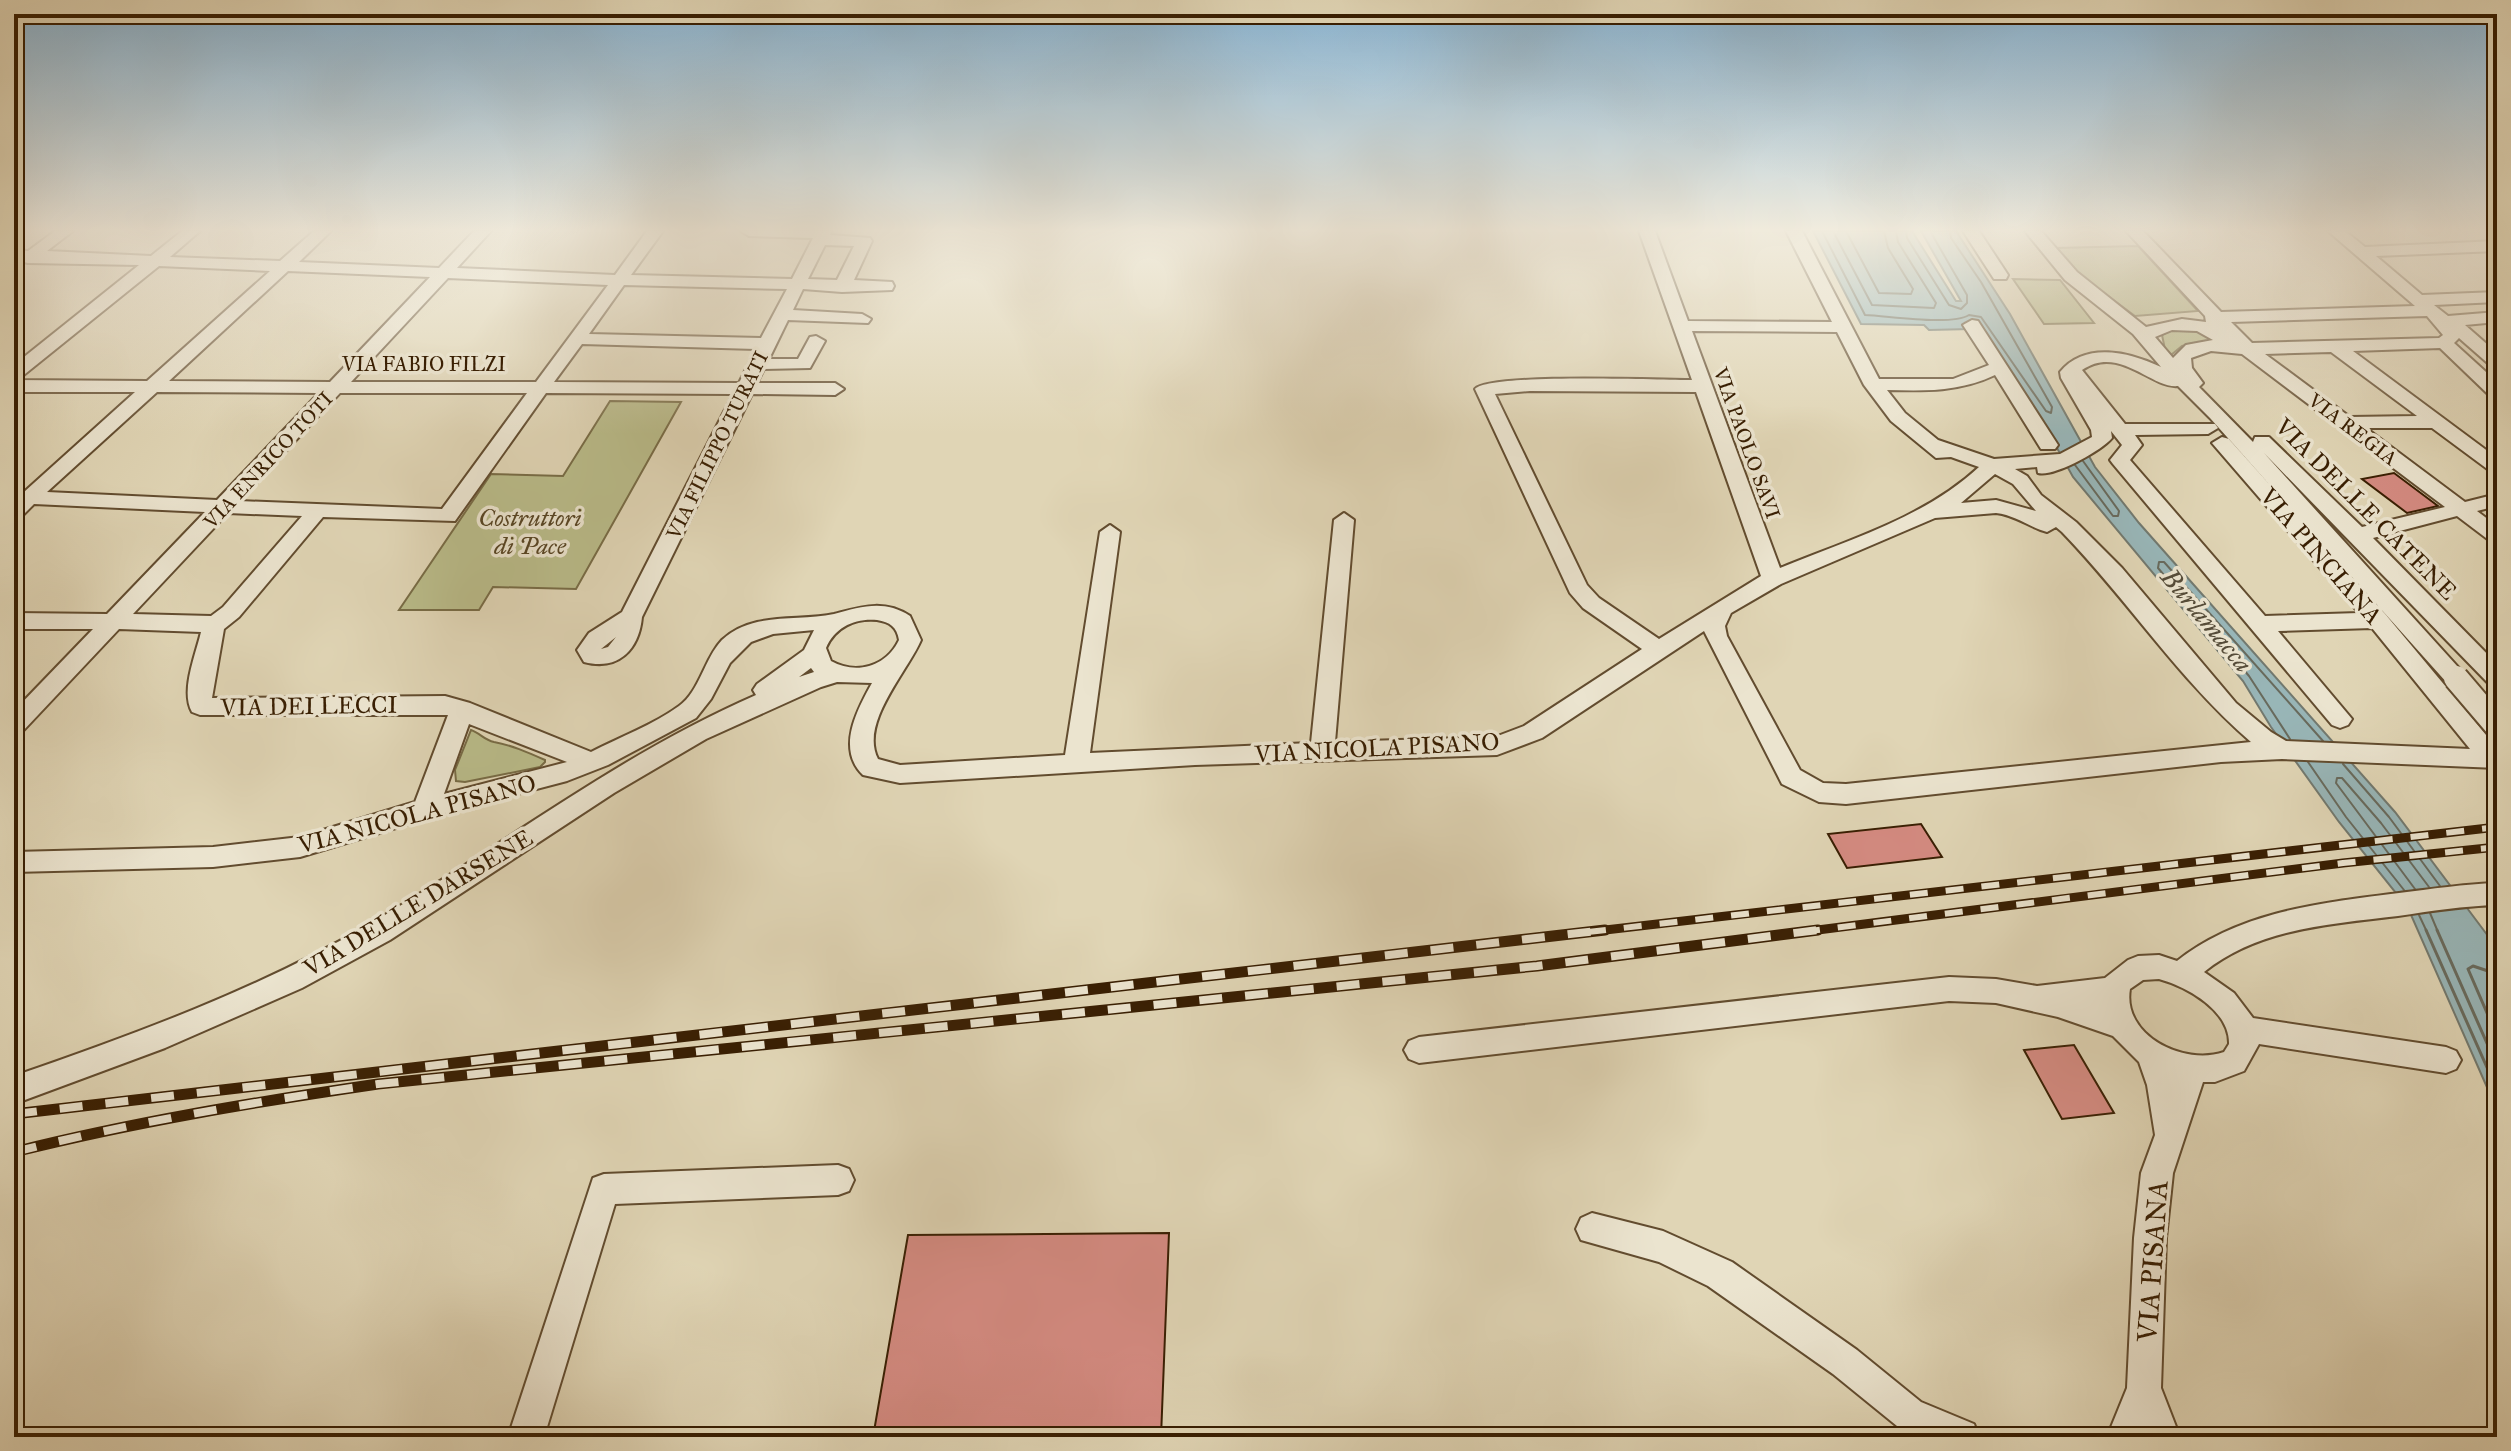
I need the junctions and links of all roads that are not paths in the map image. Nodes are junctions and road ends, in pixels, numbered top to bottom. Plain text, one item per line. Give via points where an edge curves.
1 (107, 299) edge
2 (248, 299) edge
3 (420, 299) edge
4 (606, 299) edge
5 (790, 299) edge
6 (1671, 299) edge
7 (1829, 299) edge
8 (2101, 299) edge
9 (2188, 299) edge
10 (2416, 299) edge
11 (2454, 299) junction
12 (2460, 299) edge
13 (2431, 311) junction
14 (782, 315) junction
15 (2491, 317) edge
16 (862, 319) dead end
17 (1972, 325) dead end
18 (1681, 326) junction
19 (1843, 327) junction
20 (2216, 333) junction
21 (2144, 336) junction
22 (577, 339) junction
23 (816, 341) dead end
24 (2444, 343) junction
25 (768, 344) junction
26 (2335, 346) junction
27 (2247, 349) junction
28 (2157, 352) junction
29 (2121, 358) junction
30 (2497, 362) edge
31 (757, 364) junction
32 (2000, 369) junction
33 (2072, 369) junction
34 (14, 374) edge
35 (2164, 374) junction
36 (152, 385) junction
37 (1873, 385) junction
38 (14, 386) edge
39 (337, 386) junction
40 (1703, 386) junction
41 (542, 387) junction
42 (745, 388) junction
43 (835, 389) dead end
44 (2497, 392) edge
45 (2200, 400) junction
46 (2219, 418) junction
47 (2437, 422) junction
48 (2345, 423) junction
49 (2120, 430) junction
50 (1931, 444) junction
51 (2053, 452) junction
52 (1993, 465) junction
53 (2497, 467) edge
54 (1977, 480) junction
55 (2497, 500) edge
56 (22, 505) edge
57 (226, 505) junction
58 (319, 509) junction
59 (2460, 509) junction
60 (2050, 511) junction
61 (1923, 516) junction
62 (1344, 520) dead end
63 (1110, 532) dead end
64 (2358, 535) junction
65 (2497, 536) edge
66 (2114, 573) junction
67 (1773, 579) junction
68 (1722, 608) junction
69 (631, 617) dead end
70 (118, 619) junction
71 (2378, 620) junction
72 (14, 621) edge
73 (837, 621) junction
74 (2260, 624) junction
75 (213, 626) junction
76 (763, 629) junction
77 (1662, 647) junction
78 (815, 651) junction
79 (1728, 662) junction
80 (893, 665) junction
81 (842, 675) junction
82 (2497, 678) edge
83 (2445, 684) junction
84 (2211, 690) junction
85 (2497, 690) edge
86 (462, 709) junction
87 (2340, 719) dead end
88 (865, 721) junction
89 (14, 726) edge
90 (2497, 726) edge
91 (706, 729) junction
92 (2282, 750) junction
93 (1322, 752) junction
94 (2221, 753) junction
95 (2494, 759) edge
96 (592, 762) junction
97 (1076, 763) junction
98 (426, 808) junction
99 (14, 862) edge
100 (2491, 894) edge
101 (2182, 973) junction
102 (2114, 989) junction
103 (2036, 996) junction
104 (2122, 1027) junction
105 (2241, 1029) junction
106 (1419, 1050) dead end
107 (2151, 1054) junction
108 (2446, 1060) dead end
109 (2192, 1071) junction
110 (14, 1090) edge
111 (2167, 1135) junction
112 (838, 1180) dead end
113 (1592, 1229) dead end
114 (2144, 1388) junction
115 (1908, 1426) edge
116 (526, 1437) edge
117 (1961, 1437) edge
118 (2125, 1437) edge
119 (2162, 1437) edge

1 - 34 street
2 - 36 street
3 - 39 street, VIA ENRICO TOTI
4 - 22 street
5 - 14 street, VIA FILIPPO TURATI
6 - 18 street, VIA PAOLO SAVI
7 - 19 street
8 - 21 street
9 - 20 street, VIA REGIA
10 - 13 street
11 - 12 street
11 - 13 street
11 - 15 street via 2461,309
13 - 15 street
13 - 20 street
13 - 24 street via 2452,336
13 - 30 street
14 - 16 street
14 - 25 street, VIA FILIPPO TURATI
17 - 32 street
18 - 19 street
18 - 40 street, VIA PAOLO SAVI
19 - 37 street
20 - 21 street via 2186,324 2163,326
20 - 27 street
20 - 27 street, VIA REGIA
20 - 46 street via 2180,360
21 - 28 street
21 - 29 street via 2140,350
22 - 25 street
22 - 41 street
23 - 31 street via 804,364
24 - 26 street
24 - 44 street
25 - 31 street, VIA FILIPPO TURATI
26 - 27 street
26 - 47 street
27 - 48 street, VIA REGIA
28 - 35 street, VIA PINCIANA
28 - 45 street
29 - 33 street via 2086,361
29 - 35 street
31 - 42 street, VIA FILIPPO TURATI
32 - 37 street via 1954,384
32 - 51 street
33 - 49 street
33 - 51 street via 2072,384 2102,434 2094,446
35 - 45 street
35 - 46 street, VIA PINCIANA
36 - 38 street, VIA FABIO FILZI
36 - 39 street, VIA FABIO FILZI
36 - 56 street
37 - 50 street via 1898,417
39 - 41 street, VIA FABIO FILZI
39 - 57 street, VIA ENRICO TOTI
40 - 67 street, VIA PAOLO SAVI
40 - 77 street via 1484,389 1578,588 1591,603
41 - 42 street, VIA FABIO FILZI
41 - 58 street via 448,516
42 - 43 street, VIA FABIO FILZI
42 - 69 street, VIA FILIPPO TURATI
45 - 46 street
46 - 49 street
46 - 64 street, VIA DELLE CATENE
46 - 71 street, VIA PINCIANA
46 - 83 street
47 - 48 street
47 - 53 street
48 - 59 street, VIA REGIA
49 - 74 street via 2132,445 2120,460
50 - 52 street
50 - 54 street
51 - 52 street
51 - 60 street via 2035,482
52 - 54 street
52 - 60 street via 2017,477
54 - 61 street
55 - 59 street
56 - 57 street
57 - 58 street
57 - 70 street, VIA ENRICO TOTI
58 - 75 street
59 - 64 street
59 - 65 street, VIA REGIA
60 - 66 street
61 - 66 street via 1979,506 2015,508
61 - 67 street, VIA NICOLA PISANO
62 - 93 street
63 - 97 street
64 - 82 street, VIA DELLE CATENE
66 - 84 street
67 - 68 street, VIA NICOLA PISANO
68 - 77 street, VIA NICOLA PISANO
68 - 79 street via 1715,630
70 - 72 street
70 - 75 street
70 - 89 street, VIA ENRICO TOTI
71 - 74 street
71 - 83 street, VIA PINCIANA
73 - 76 street, VIA NICOLA PISANO
73 - 78 street via 822,632
73 - 80 street, VIA NICOLA PISANO via 870,612 904,623 910,640
74 - 87 street
75 - 86 street, VIA DEI LECCI via 200,706 438,704
76 - 78 street, VIA NICOLA PISANO via 797,636
76 - 96 street, VIA NICOLA PISANO via 725,651 688,712
77 - 79 street via 1698,647
77 - 93 street, VIA NICOLA PISANO via 1511,742 1479,748
78 - 81 street, VIA NICOLA PISANO via 821,666
78 - 91 street, VIA DELLE DARSENE
79 - 94 street via 1787,772 1819,792 1846,794
80 - 81 street via 872,674
80 - 88 street, VIA NICOLA PISANO
81 - 88 street, VIA NICOLA PISANO via 859,695
81 - 91 street, VIA DELLE DARSENE via 806,683
83 - 85 street
83 - 90 street, bridge
83 - 95 street, VIA PINCIANA
84 - 92 street via 2251,730
84 - 94 street via 2230,735
86 - 96 street, VIA DEI LECCI
86 - 98 street
88 - 97 street, VIA NICOLA PISANO via 863,755 878,770 913,774
91 - 110 street, VIA DELLE DARSENE via 607,785 447,891 331,959 211,1016
92 - 94 street
92 - 95 street
93 - 97 street, VIA NICOLA PISANO
96 - 98 street, VIA NICOLA PISANO
98 - 99 street, VIA NICOLA PISANO via 300,847 259,854
100 - 101 street via 2372,908 2248,933
101 - 102 street via 2138,968 2122,976
101 - 105 street via 2219,996
102 - 103 street
102 - 104 street via 2113,1005
103 - 104 street
103 - 106 street via 1949,989
104 - 107 street
105 - 108 street
105 - 109 street via 2243,1042 2234,1062 2223,1069
107 - 109 street
107 - 111 street, VIA PISANA via 2162,1085
109 - 111 street, VIA PISANA
111 - 114 street, VIA PISANA via 2152,1205
112 - 116 street via 604,1189
113 - 115 street via 1663,1247 1720,1274 1845,1362
114 - 118 street, VIA PISANA
114 - 119 street, VIA PISANA
115 - 117 street

